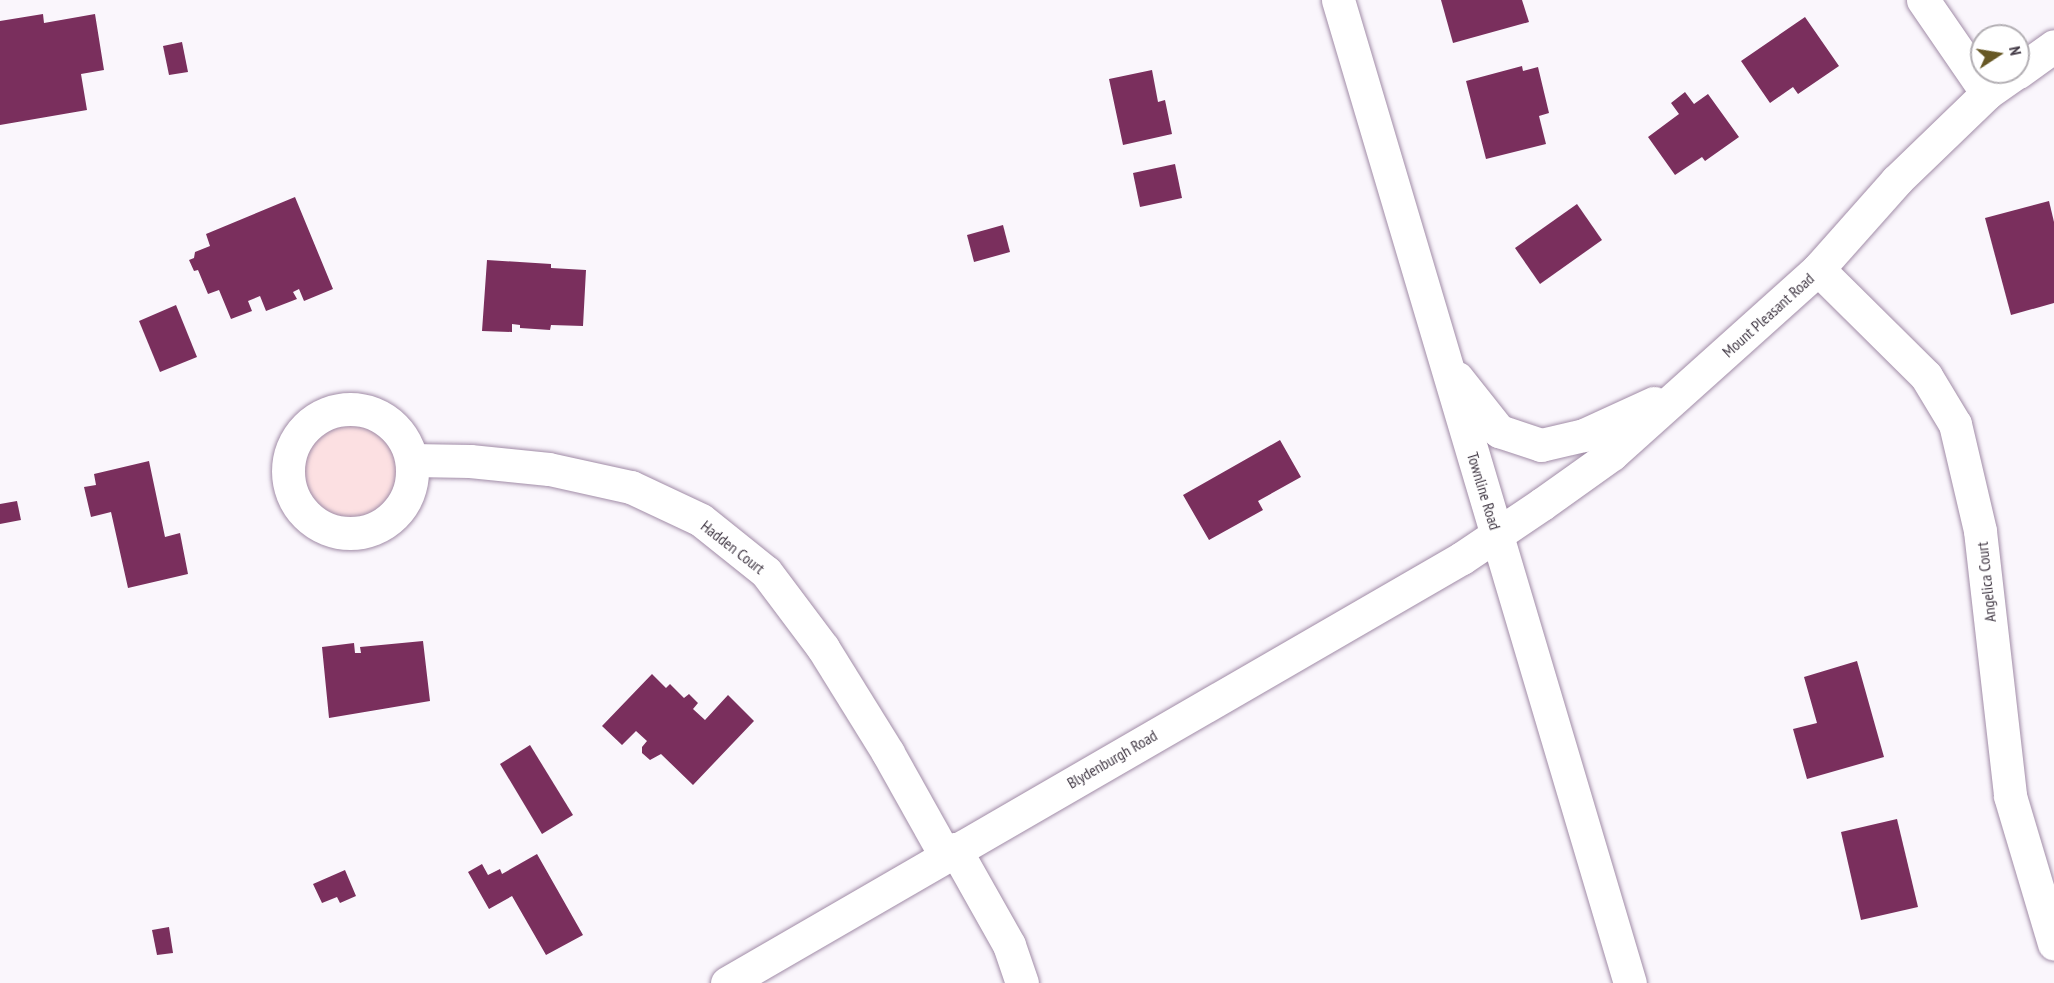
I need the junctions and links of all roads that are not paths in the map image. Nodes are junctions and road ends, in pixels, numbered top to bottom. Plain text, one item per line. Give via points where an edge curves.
1 (1338, 0) edge
2 (1923, 0) edge
3 (2054, 46) edge
4 (2030, 63) edge
5 (2000, 84) edge
6 (1987, 93) junction
7 (1818, 269) junction
8 (1446, 363) junction
9 (1686, 388) junction
10 (412, 460) dead end
11 (1498, 535) junction
12 (950, 852) junction
13 (2054, 944) edge
14 (727, 983) edge
15 (1022, 983) edge
16 (1630, 983) edge

1 - 8 street, Townline Road
2 - 6 street
3 - 4 street, Mount Pleasant Road
5 - 6 street, Mount Pleasant Road
6 - 7 street, Mount Pleasant Road via 1896,181
7 - 9 street, Mount Pleasant Road
7 - 13 street, Angelica Court via 1926,376 1955,424 1980,531 2010,796
8 - 9 street via 1499,432 1541,445 1584,435
8 - 11 street, Townline Road
9 - 11 street, Mount Pleasant Road via 1612,454
10 - 12 street, Hadden Court via 549,469 631,487 700,520 766,572 823,648
11 - 12 street, Blydenburgh Road
11 - 16 street, Townline Road
12 - 14 street, Blydenburgh Road
12 - 15 street, Hadden Court via 1009,945

